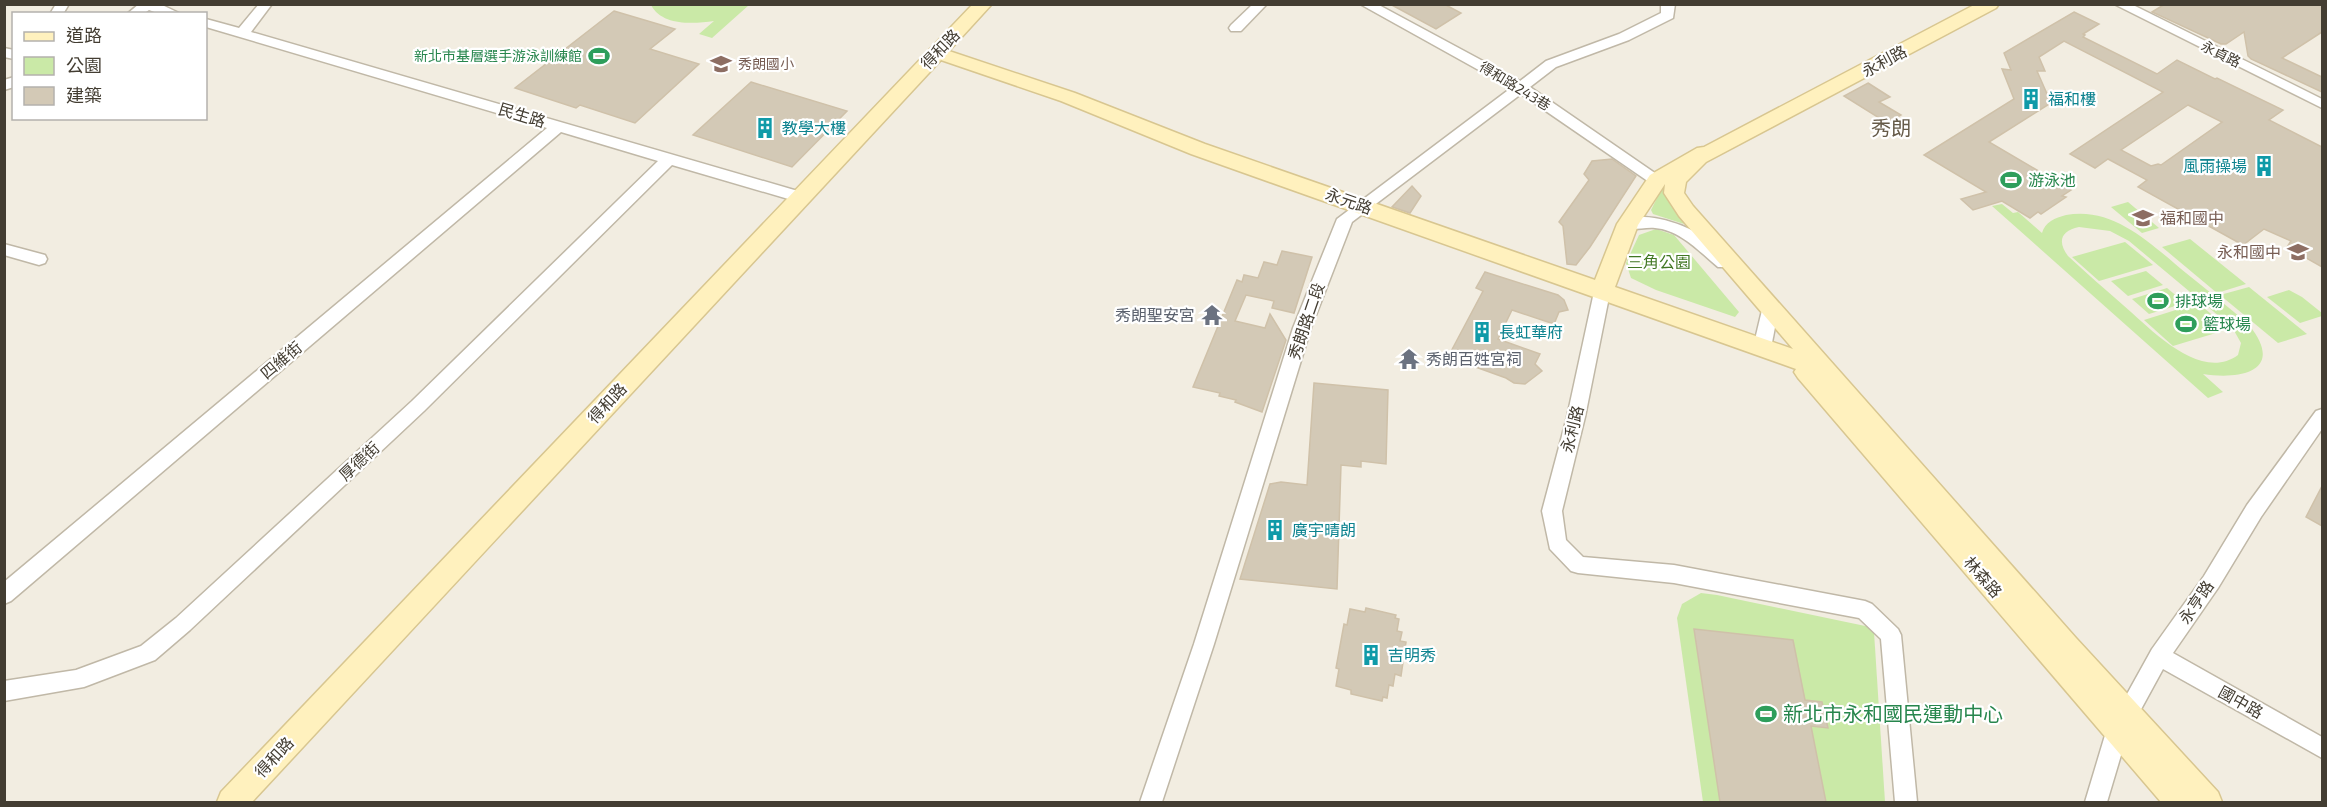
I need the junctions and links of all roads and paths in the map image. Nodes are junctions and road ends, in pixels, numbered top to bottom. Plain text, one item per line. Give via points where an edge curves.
1 (267, 4) edge
2 (983, 4) edge
3 (1261, 4) edge
4 (1366, 4) edge
5 (1668, 4) edge
6 (1990, 4) edge
7 (2120, 4) edge
8 (148, 5) edge
9 (169, 12) edge
10 (207, 23) edge
11 (1236, 28) dead end
12 (242, 34) junction
13 (937, 53) junction
14 (1521, 87) junction
15 (2322, 104) edge
16 (559, 126) junction
17 (1704, 153) junction
18 (670, 158) junction
19 (1657, 180) junction
20 (802, 198) junction
21 (1362, 205) junction
22 (1628, 224) junction
23 (4, 249) edge
24 (39, 260) dead end
25 (1602, 292) junction
26 (1764, 299) junction
27 (1773, 351) junction
28 (1826, 370) junction
29 (2322, 416) edge
30 (4, 595) edge
31 (2159, 656) junction
32 (4, 691) edge
33 (2122, 722) junction
34 (2322, 748) edge
35 (232, 802) edge
36 (1151, 802) edge
37 (1906, 802) edge
38 (2096, 802) edge
39 (2180, 802) edge
40 (2206, 802) edge

1 - 12 street
2 - 13 street, 得和路
3 - 11 street
4 - 14 street, 得和路243巷
5 - 14 street, 秀朗路二段 via 1668,15 1624,37 1551,64
6 - 17 street, 永利路
7 - 15 street, 永貞路
8 - 9 street
10 - 12 street, 民生路
12 - 16 street, 民生路
13 - 20 street, 得和路
13 - 21 street, 永元路
14 - 19 street, 得和路243巷
14 - 21 street, 秀朗路二段
16 - 18 street, 民生路
16 - 30 street, 四維街
17 - 19 street, 永利路
17 - 26 street, 林森路 via 1676,180 1674,193
18 - 20 street, 民生路
18 - 32 street, 厚德街 via 418,406 157,646 76,680
19 - 22 street, 永利路
20 - 35 street, 得和路
21 - 25 street, 永元路
21 - 36 street, 秀朗路二段 via 1345,219 1302,328
22 - 25 street, 永利路
22 - 26 street via 1647,221 1694,237
23 - 24 street
25 - 27 street, 永元路
25 - 37 street, 永利路 via 1552,511 1557,543 1578,565 1674,574 1865,610 1891,635
26 - 27 street
26 - 28 street, 林森路
27 - 28 street, 林森路
27 - 33 street, 林森路 via 1801,366
28 - 33 street, 林森路 via 2066,647
29 - 31 street, 永亨路
31 - 33 street, 永亨路
31 - 34 street, 國中路
33 - 38 street, 永亨路
33 - 39 street, 林森路
33 - 40 street, 林森路

